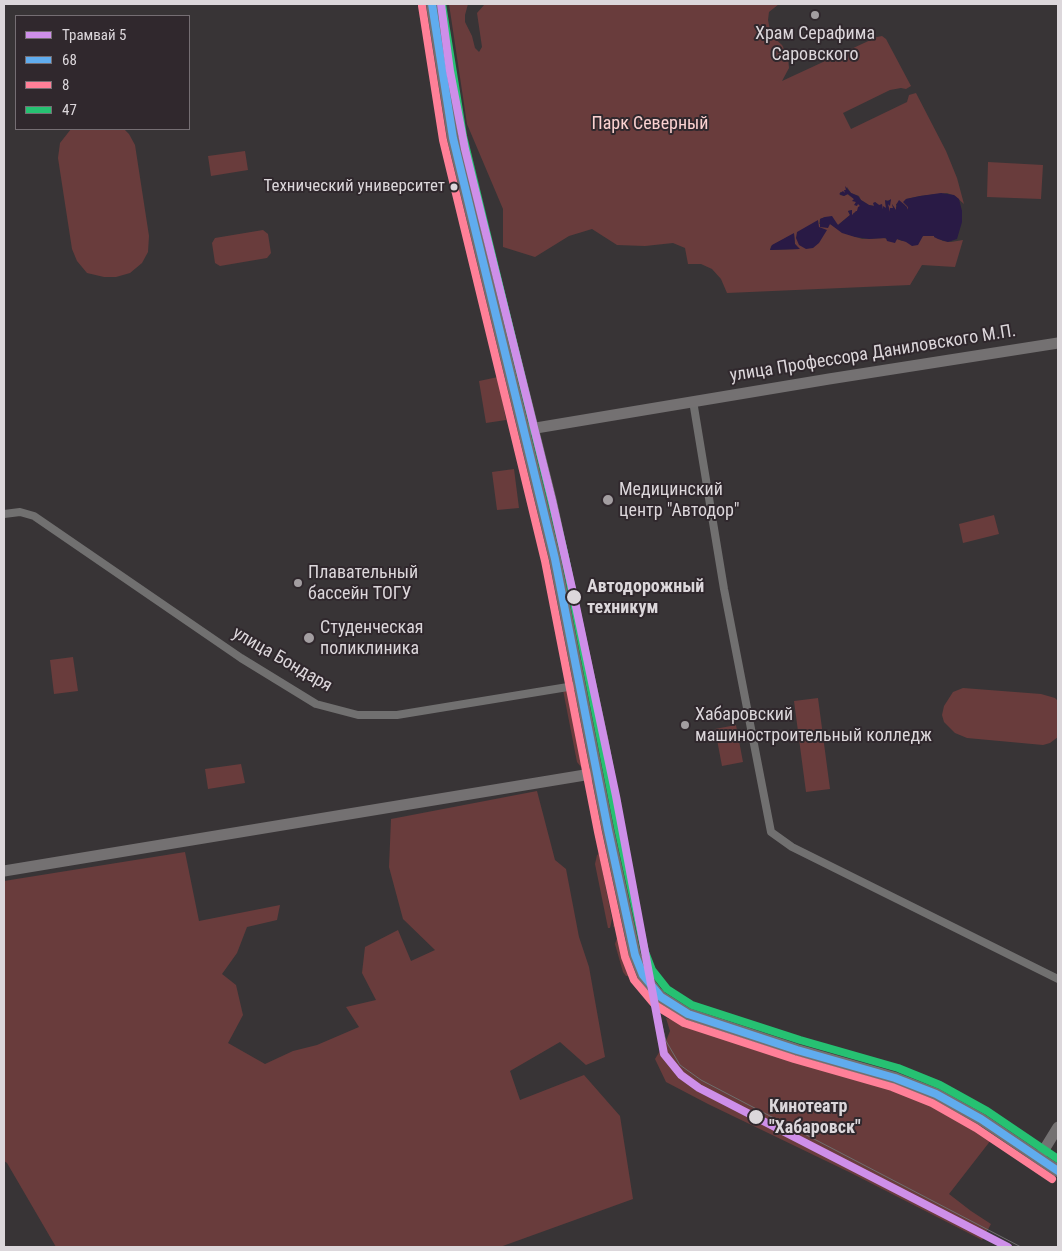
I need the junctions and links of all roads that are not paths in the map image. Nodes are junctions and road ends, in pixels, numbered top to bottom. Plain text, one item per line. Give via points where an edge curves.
1 (432, 4) edge
2 (1058, 343) edge
3 (694, 401) junction
4 (524, 430) junction
5 (4, 514) edge
6 (580, 685) junction
7 (597, 773) junction
8 (4, 871) edge
9 (1058, 979) edge
10 (1058, 1127) edge
11 (1039, 1158) junction
12 (1058, 1171) edge

1 - 4 main road via 453,138
2 - 3 main road, улица Профессора Даниловского М.П.
3 - 4 main road, улица Профессора Даниловского М.П.
3 - 9 street via 723,584 771,832 801,851
4 - 6 main road via 555,559
5 - 6 street, улица Бондаря via 20,512 34,516 241,658 316,704 358,716 396,715
6 - 7 main road
7 - 8 main road
7 - 11 main road via 637,961 643,975 661,997 705,1020 895,1078 936,1094 981,1119
10 - 11 main road
11 - 12 main road

